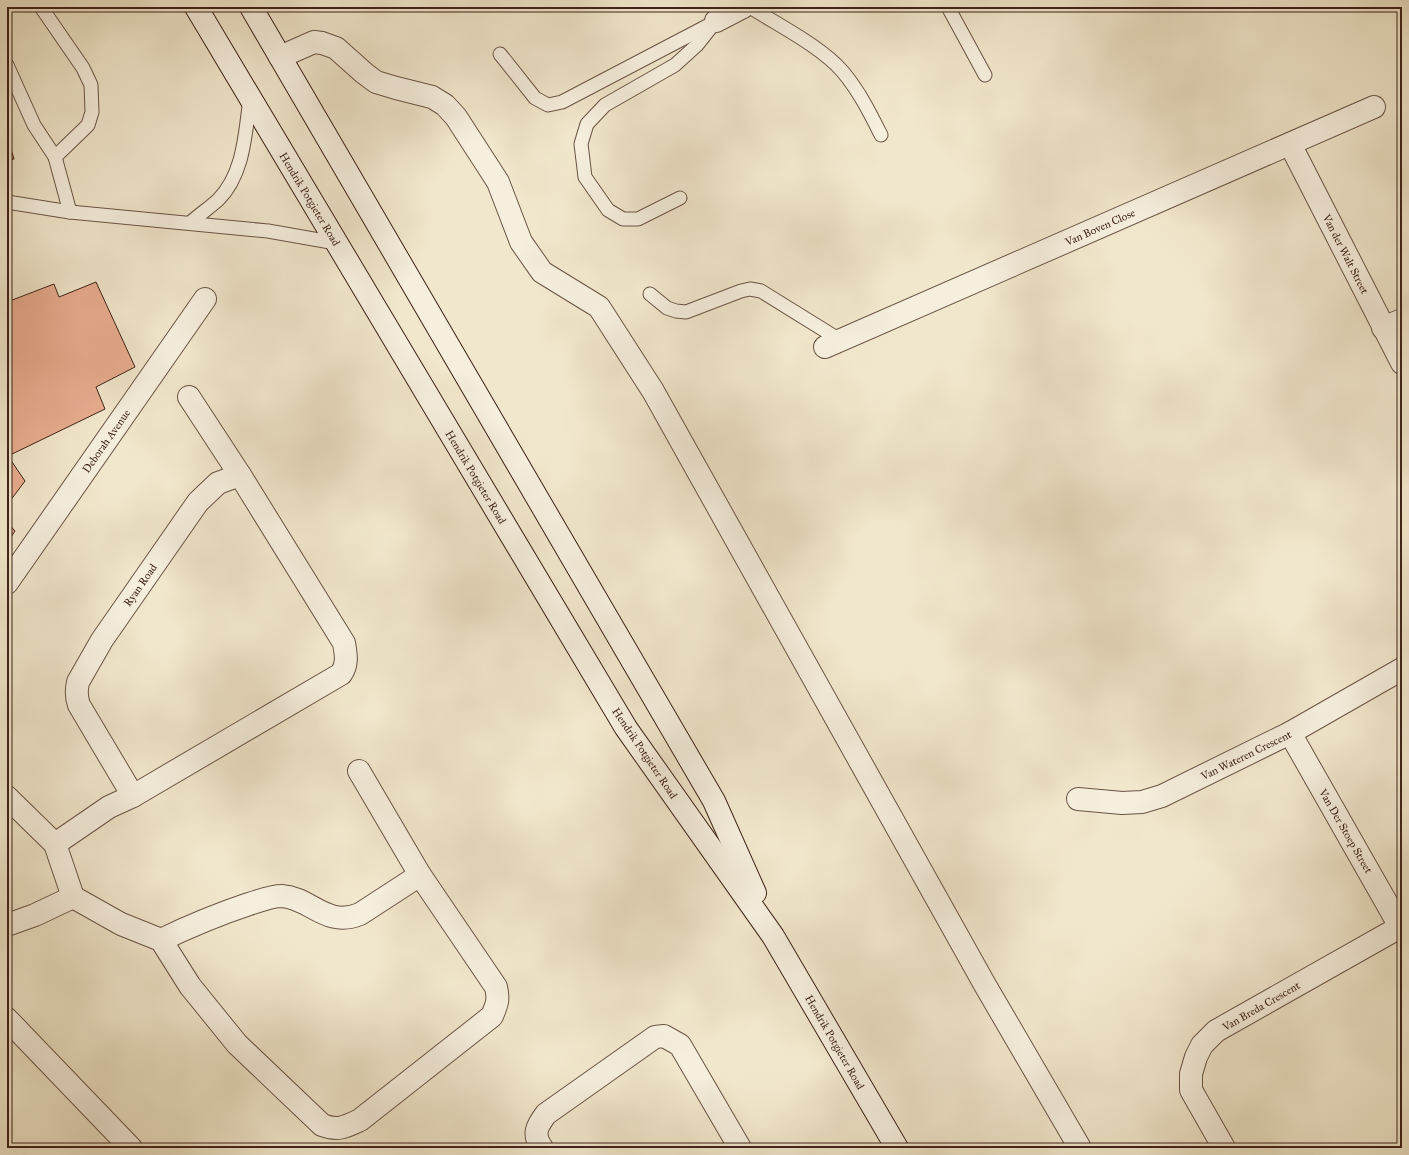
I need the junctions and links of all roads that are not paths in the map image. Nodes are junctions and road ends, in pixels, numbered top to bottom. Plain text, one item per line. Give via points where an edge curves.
1 (41, 7) edge
2 (196, 7) edge
3 (251, 7) edge
4 (743, 7) edge
5 (750, 7) edge
6 (948, 7) edge
7 (716, 21) junction
8 (500, 54) dead end
9 (280, 57) junction
10 (7, 65) edge
11 (984, 75) dead end
12 (12, 86) edge
13 (251, 97) junction
14 (1374, 107) dead end
15 (881, 135) dead end
16 (1290, 144) junction
17 (55, 157) junction
18 (680, 198) dead end
19 (7, 202) edge
20 (70, 212) junction
21 (190, 223) junction
22 (336, 243) junction
23 (650, 294) dead end
24 (205, 299) dead end
25 (1393, 324) edge
26 (833, 343) joint
27 (1402, 363) edge
28 (189, 397) dead end
29 (240, 475) junction
30 (7, 583) edge
31 (1402, 668) edge
32 (1290, 733) junction
33 (359, 771) dead end
34 (133, 796) junction
35 (7, 797) edge
36 (1078, 799) dead end
37 (55, 844) junction
38 (420, 875) junction
39 (73, 897) junction
40 (7, 925) edge
41 (1401, 928) edge
42 (774, 936) junction
43 (162, 940) junction
44 (7, 1019) edge
45 (131, 1148) edge
46 (542, 1148) edge
47 (740, 1148) edge
48 (897, 1148) edge
49 (1080, 1148) edge
50 (1224, 1148) edge

1 - 17 lane via 83,68 91,85 92,112 88,125
2 - 13 street, Hendrik Potgieter Road
3 - 9 street, Hendrik Potgieter Road
4 - 7 street
5 - 15 lane via 816,48 842,71 860,94
6 - 11 lane
7 - 8 lane via 562,102 548,105 535,98
7 - 18 lane via 697,45 675,65 605,105 587,124 581,144 585,177 608,210 623,219 638,219
9 - 42 street, Hendrik Potgieter Road via 714,801
9 - 49 street via 314,42 322,42 336,48 376,82 432,97 445,105 456,117 498,182 521,242 542,272 599,307 653,392 985,985
10 - 12 lane
12 - 17 lane
13 - 21 lane via 242,154 233,179 219,199
13 - 22 street, Hendrik Potgieter Road
14 - 16 street, Van Boven Close
16 - 25 street, Van der Walt Street
16 - 26 street, Van Boven Close
17 - 20 lane
19 - 20 lane
20 - 21 lane
21 - 22 lane via 268,231
22 - 42 street, Hendrik Potgieter Road via 626,728
23 - 26 lane via 667,308 686,312 741,291 761,291
24 - 30 street, Deborah Avenue
25 - 27 street, Van der Walt Street
28 - 29 street
29 - 34 street, Ryan Road via 218,483 198,502 102,640 78,682 76,697 79,705
29 - 34 street via 344,643 345,668 341,674
31 - 32 street, Van Wateren Crescent
32 - 36 street, Van Wateren Crescent via 1162,796 1142,802 1122,803
32 - 41 street, Van Der Stoep Street
33 - 38 street
34 - 37 street via 109,807
35 - 37 street
37 - 39 street
38 - 43 street via 350,918 322,913 281,896 263,899 220,914
38 - 43 street via 496,987 497,1005 492,1016 360,1120 344,1127 331,1128 322,1124 237,1044 190,986
39 - 40 street
39 - 43 street via 121,924
41 - 50 street, Van Breda Crescent via 1216,1031 1202,1045 1191,1074 1191,1090
42 - 48 street, Hendrik Potgieter Road
44 - 45 street
46 - 47 street via 537,1141 536,1131 546,1114 655,1037 664,1036 680,1045

